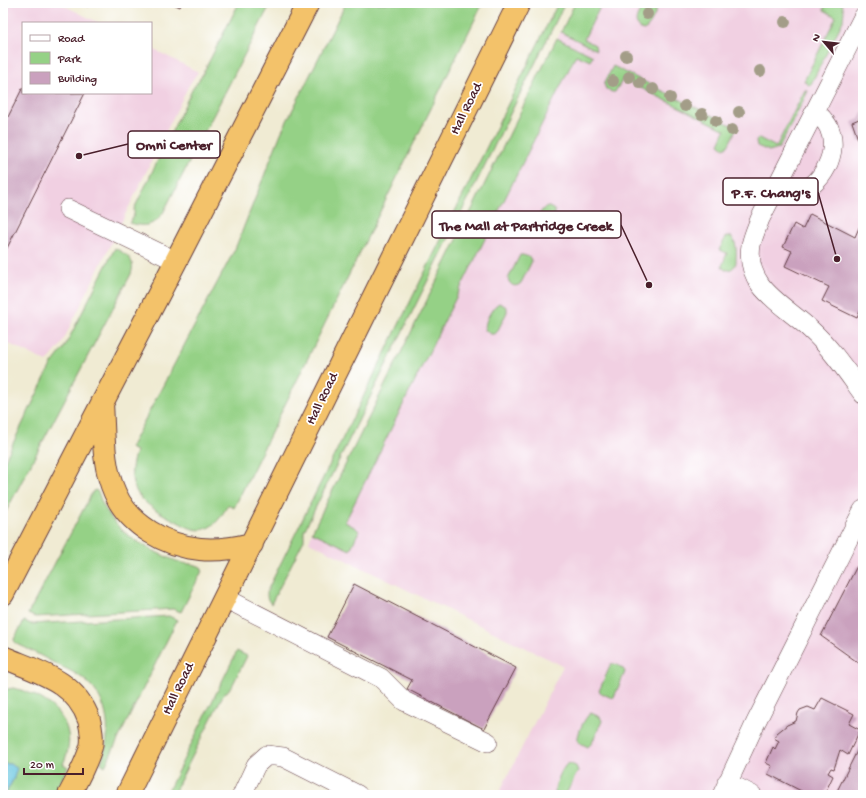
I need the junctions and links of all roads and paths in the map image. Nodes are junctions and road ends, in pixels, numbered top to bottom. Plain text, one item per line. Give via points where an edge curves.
1 (308, 3) edge
2 (519, 3) edge
3 (863, 16) edge
4 (815, 111) junction
5 (774, 191) junction
6 (68, 209) dead end
7 (176, 261) junction
8 (863, 394) edge
9 (102, 403) junction
10 (862, 515) edge
11 (252, 544) junction
12 (3, 594) edge
13 (225, 598) junction
14 (3, 657) edge
15 (488, 742) dead end
16 (724, 789) edge
17 (69, 795) edge
18 (127, 795) edge
19 (242, 795) edge
20 (358, 795) edge
21 (752, 795) edge

1 - 7 highway
2 - 11 highway, Hall Road
3 - 4 lane
4 - 5 lane
4 - 5 lane via 824,119 832,136 830,158 825,169 812,185 803,191
5 - 8 lane via 751,245 756,278 769,295 824,342
6 - 7 lane
7 - 9 highway
9 - 11 highway via 106,458 114,493 123,508 139,525 182,547 202,550 227,549
9 - 12 highway
10 - 16 lane
11 - 13 highway, Hall Road
13 - 15 lane via 381,678 404,701
13 - 18 highway, Hall Road
14 - 17 highway via 58,681 85,708 90,725 91,746
16 - 21 lane
19 - 20 lane via 256,765 267,755 283,757

